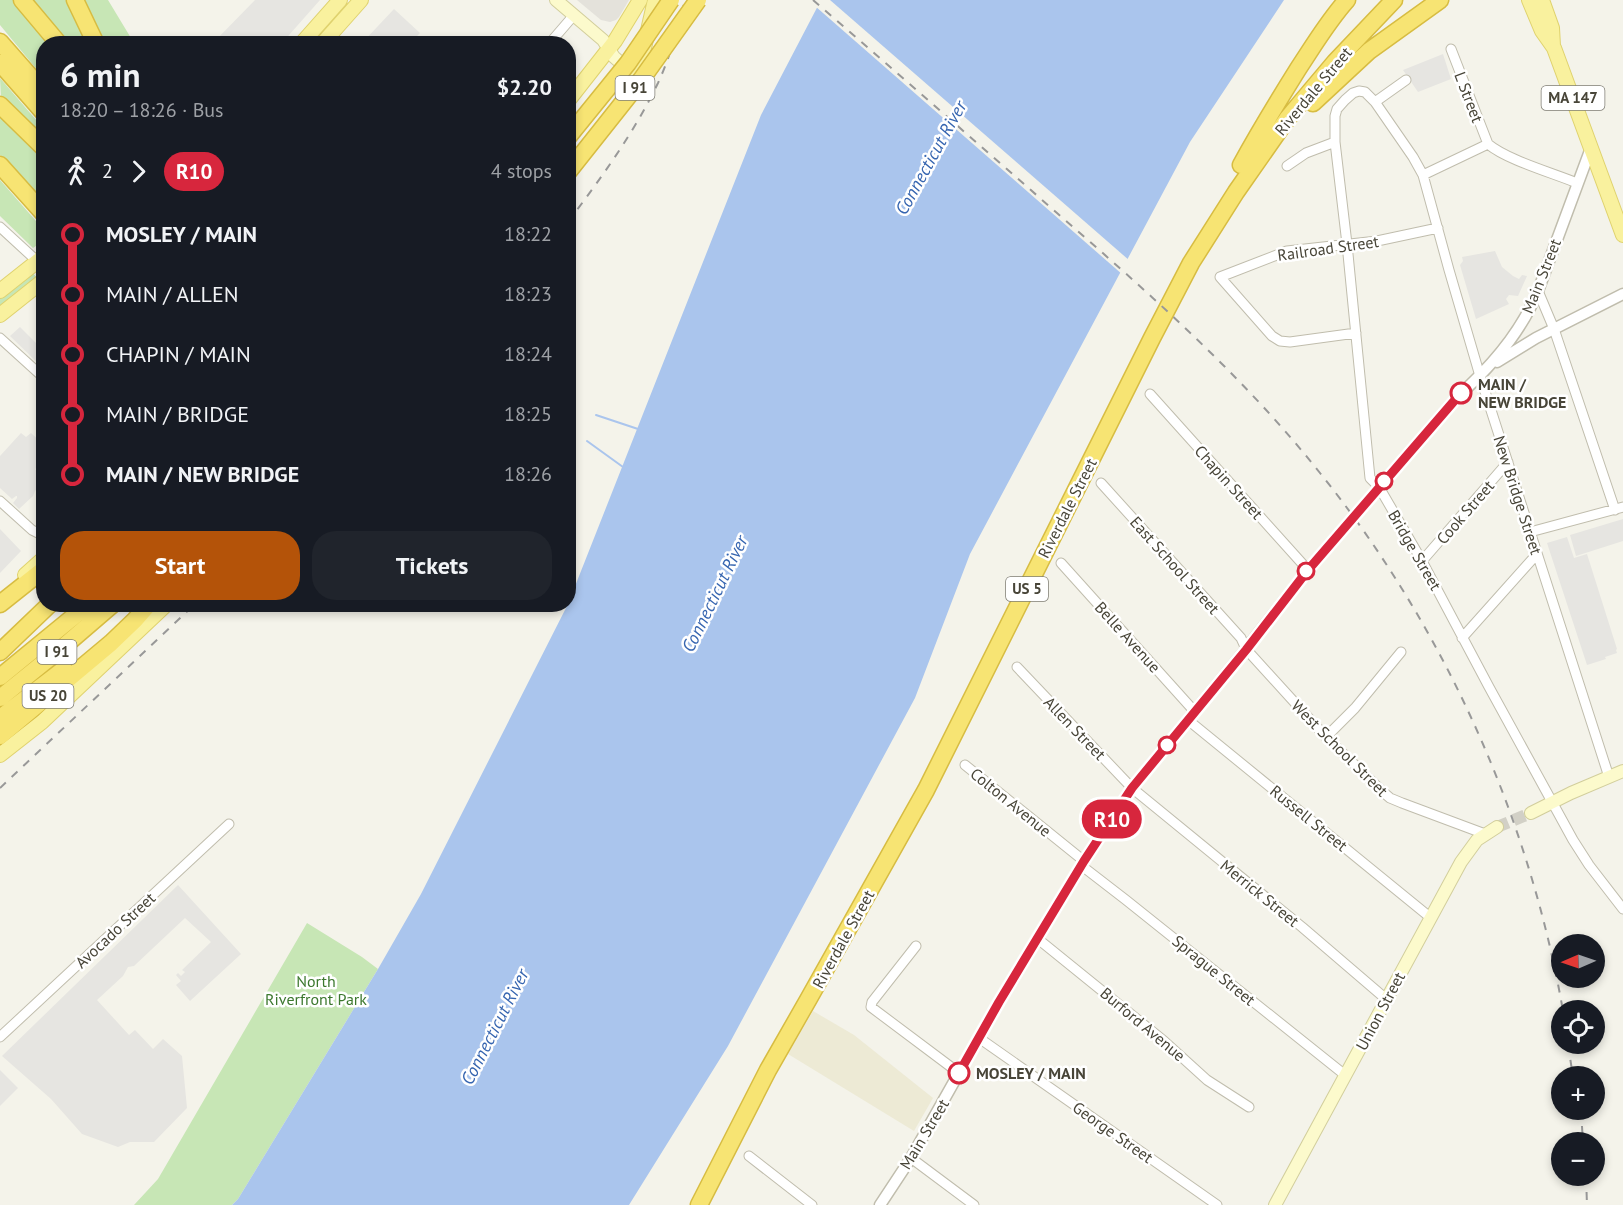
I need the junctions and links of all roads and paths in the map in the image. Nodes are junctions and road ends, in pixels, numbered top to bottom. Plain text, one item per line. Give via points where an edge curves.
1 (22, 0) edge
2 (75, 0) edge
3 (340, 0) edge
4 (556, 0) edge
5 (640, 0) edge
6 (655, 0) edge
7 (671, 0) edge
8 (1347, 0) edge
9 (1380, 0) edge
10 (1394, 0) edge
11 (1440, 0) edge
12 (1530, 0) edge
13 (1542, 0) edge
14 (354, 3) edge
15 (694, 3) edge
16 (573, 15) junction
17 (0, 35) edge
18 (52, 36) edge
19 (92, 36) edge
20 (308, 36) edge
21 (328, 36) edge
22 (556, 36) edge
23 (0, 42) edge
24 (1554, 48) junction
25 (608, 49) junction
26 (1451, 49) dead end
27 (7, 61) edge
28 (632, 79) junction
29 (1406, 80) dead end
30 (36, 85) edge
31 (576, 90) edge
32 (36, 102) edge
33 (1375, 102) junction
34 (0, 105) edge
35 (576, 127) edge
36 (36, 140) edge
37 (1335, 142) junction
38 (1488, 144) junction
39 (1591, 148) junction
40 (576, 149) edge
41 (576, 150) edge
42 (576, 162) edge
43 (0, 165) edge
44 (1287, 166) dead end
45 (1244, 170) junction
46 (1423, 175) junction
47 (1577, 183) junction
48 (36, 205) edge
49 (0, 227) edge
50 (1438, 228) junction
51 (1623, 235) edge
52 (1347, 244) junction
53 (36, 256) edge
54 (36, 264) edge
55 (36, 286) edge
56 (0, 291) edge
57 (1538, 291) junction
58 (1623, 294) edge
59 (0, 315) edge
60 (1554, 329) junction
61 (1356, 333) junction
62 (0, 338) edge
63 (36, 371) edge
64 (1480, 376) junction
65 (1150, 394) dead end
66 (1508, 462) junction
67 (1101, 483) dead end
68 (1379, 487) junction
69 (0, 501) edge
70 (1619, 508) edge
71 (36, 532) edge
72 (1530, 532) junction
73 (1537, 554) junction
74 (1422, 561) junction
75 (1061, 563) dead end
76 (36, 566) edge
77 (1308, 570) junction
78 (36, 575) edge
79 (0, 603) edge
80 (36, 610) edge
81 (42, 612) edge
82 (79, 612) edge
83 (104, 612) edge
84 (132, 612) edge
85 (142, 612) edge
86 (156, 612) edge
87 (159, 612) edge
88 (146, 625) junction
89 (0, 637) edge
90 (1462, 638) junction
91 (1246, 650) junction
92 (0, 652) edge
93 (93, 652) junction
94 (1401, 652) dead end
95 (1017, 667) dead end
96 (0, 677) edge
97 (0, 698) edge
98 (1191, 716) junction
99 (0, 718) edge
100 (0, 736) edge
101 (1326, 737) junction
102 (0, 755) edge
103 (965, 765) dead end
104 (1623, 771) edge
105 (1609, 777) junction
106 (1132, 788) junction
107 (1552, 802) junction
108 (1531, 813) tunnel mouth
109 (229, 824) dead end
110 (1497, 827) tunnel mouth
111 (1485, 834) junction
112 (1083, 863) junction
113 (1623, 909) edge
114 (1431, 918) junction
115 (1038, 939) junction
116 (916, 946) dead end
117 (1386, 999) junction
118 (0, 1037) edge
119 (979, 1038) junction
120 (959, 1073) junction
121 (1345, 1075) junction
122 (1249, 1107) dead end
123 (749, 1156) dead end
124 (911, 1158) junction
125 (687, 1205) edge
126 (699, 1205) edge
127 (812, 1205) edge
128 (880, 1205) edge
129 (974, 1205) edge
130 (1217, 1205) edge
131 (1275, 1205) edge

1 - 18 highway
2 - 19 highway
3 - 20 main road
4 - 16 main road
5 - 25 main road
6 - 28 main road via 644,52
7 - 35 highway, I 91, bridge
8 - 45 highway via 1268,117
9 - 45 highway, Riverdale Street / US 5 via 1326,57 1267,129
10 - 45 highway, Riverdale Street / US 5 via 1335,62
11 - 45 highway via 1345,72
12 - 24 main road, MA 147 via 1542,31
13 - 24 main road, MA 147
14 - 21 main road
15 - 40 highway
15 - 42 highway, I 91, bridge via 636,88
16 - 22 street
16 - 25 main road
17 - 27 highway
23 - 27 highway
24 - 39 main road, MA 147
25 - 28 main road
25 - 31 main road
26 - 38 street, L Street
27 - 30 highway
27 - 32 highway
28 - 41 main road
29 - 33 street
33 - 37 street, Bridge Street via 1365,92 1356,92 1345,100 1335,114
33 - 46 street, New Bridge Street
34 - 36 highway
37 - 44 street via 1306,153
37 - 52 street, Bridge Street
38 - 46 street
38 - 47 street
39 - 47 street, Main Street
39 - 51 main road, MA 147
43 - 48 highway
45 - 125 highway, Riverdale Street / US 5 via 1214,206 1173,274 914,791
45 - 126 highway, Riverdale Street / US 5 via 1178,287 926,790 768,1070
46 - 50 street, New Bridge Street
47 - 57 street, Main Street
49 - 53 street
50 - 52 street, Railroad Street
50 - 64 street, New Bridge Street
52 - 61 street, Bridge Street
52 - 61 street, Railroad Street via 1279,253 1220,277 1280,341
54 - 56 main road
55 - 59 main road
57 - 60 street
57 - 64 street, Main Street via 1511,339
58 - 60 street
60 - 64 street
60 - 70 street
61 - 68 street, Bridge Street via 1370,478
62 - 63 street
64 - 66 street, New Bridge Street
64 - 68 street, Main Street
65 - 77 street, Chapin Street
66 - 72 street, New Bridge Street
66 - 74 street, Cook Street
67 - 91 street, East School Street via 1241,638
68 - 74 street, Bridge Street
68 - 77 street, Main Street
69 - 71 street
70 - 72 street
72 - 73 street, New Bridge Street
73 - 90 street
73 - 105 street, New Bridge Street
74 - 90 street, Bridge Street
75 - 98 street, Belle Avenue
76 - 79 main road
77 - 91 street, Main Street
78 - 79 highway
80 - 89 highway
81 - 92 highway
82 - 96 highway, I 91
83 - 97 highway, I 91
84 - 93 highway
85 - 93 highway, US 20 via 127,628
86 - 88 highway
87 - 88 main road
88 - 102 main road via 42,722
90 - 107 street, Bridge Street
91 - 98 street, Main Street
91 - 101 street, West School Street
93 - 99 highway
93 - 100 highway, US 20
94 - 101 street
95 - 106 street, Allen Street
98 - 106 street, Main Street
98 - 114 street, Russell Street
101 - 111 street, West School Street via 1390,798
103 - 112 street, Colton Avenue
104 - 105 main road
105 - 107 main road
106 - 112 street, Main Street
106 - 117 street, Merrick Street
107 - 108 main road
107 - 113 street, Bridge Street via 1589,865
109 - 118 street, Avocado Street
110 - 111 main road, Union Street
111 - 114 main road, Union Street via 1466,854
112 - 115 street, Main Street
112 - 121 street, Sprague Street
114 - 117 main road, Union Street
115 - 119 street, Main Street
115 - 122 street, Burford Avenue via 1207,1080
116 - 120 street via 871,1007
117 - 121 main road, Union Street
119 - 120 street, Main Street
119 - 130 street, George Street
120 - 124 street, Main Street
121 - 131 main road, Union Street
123 - 127 street
124 - 128 street, Main Street
124 - 129 street

